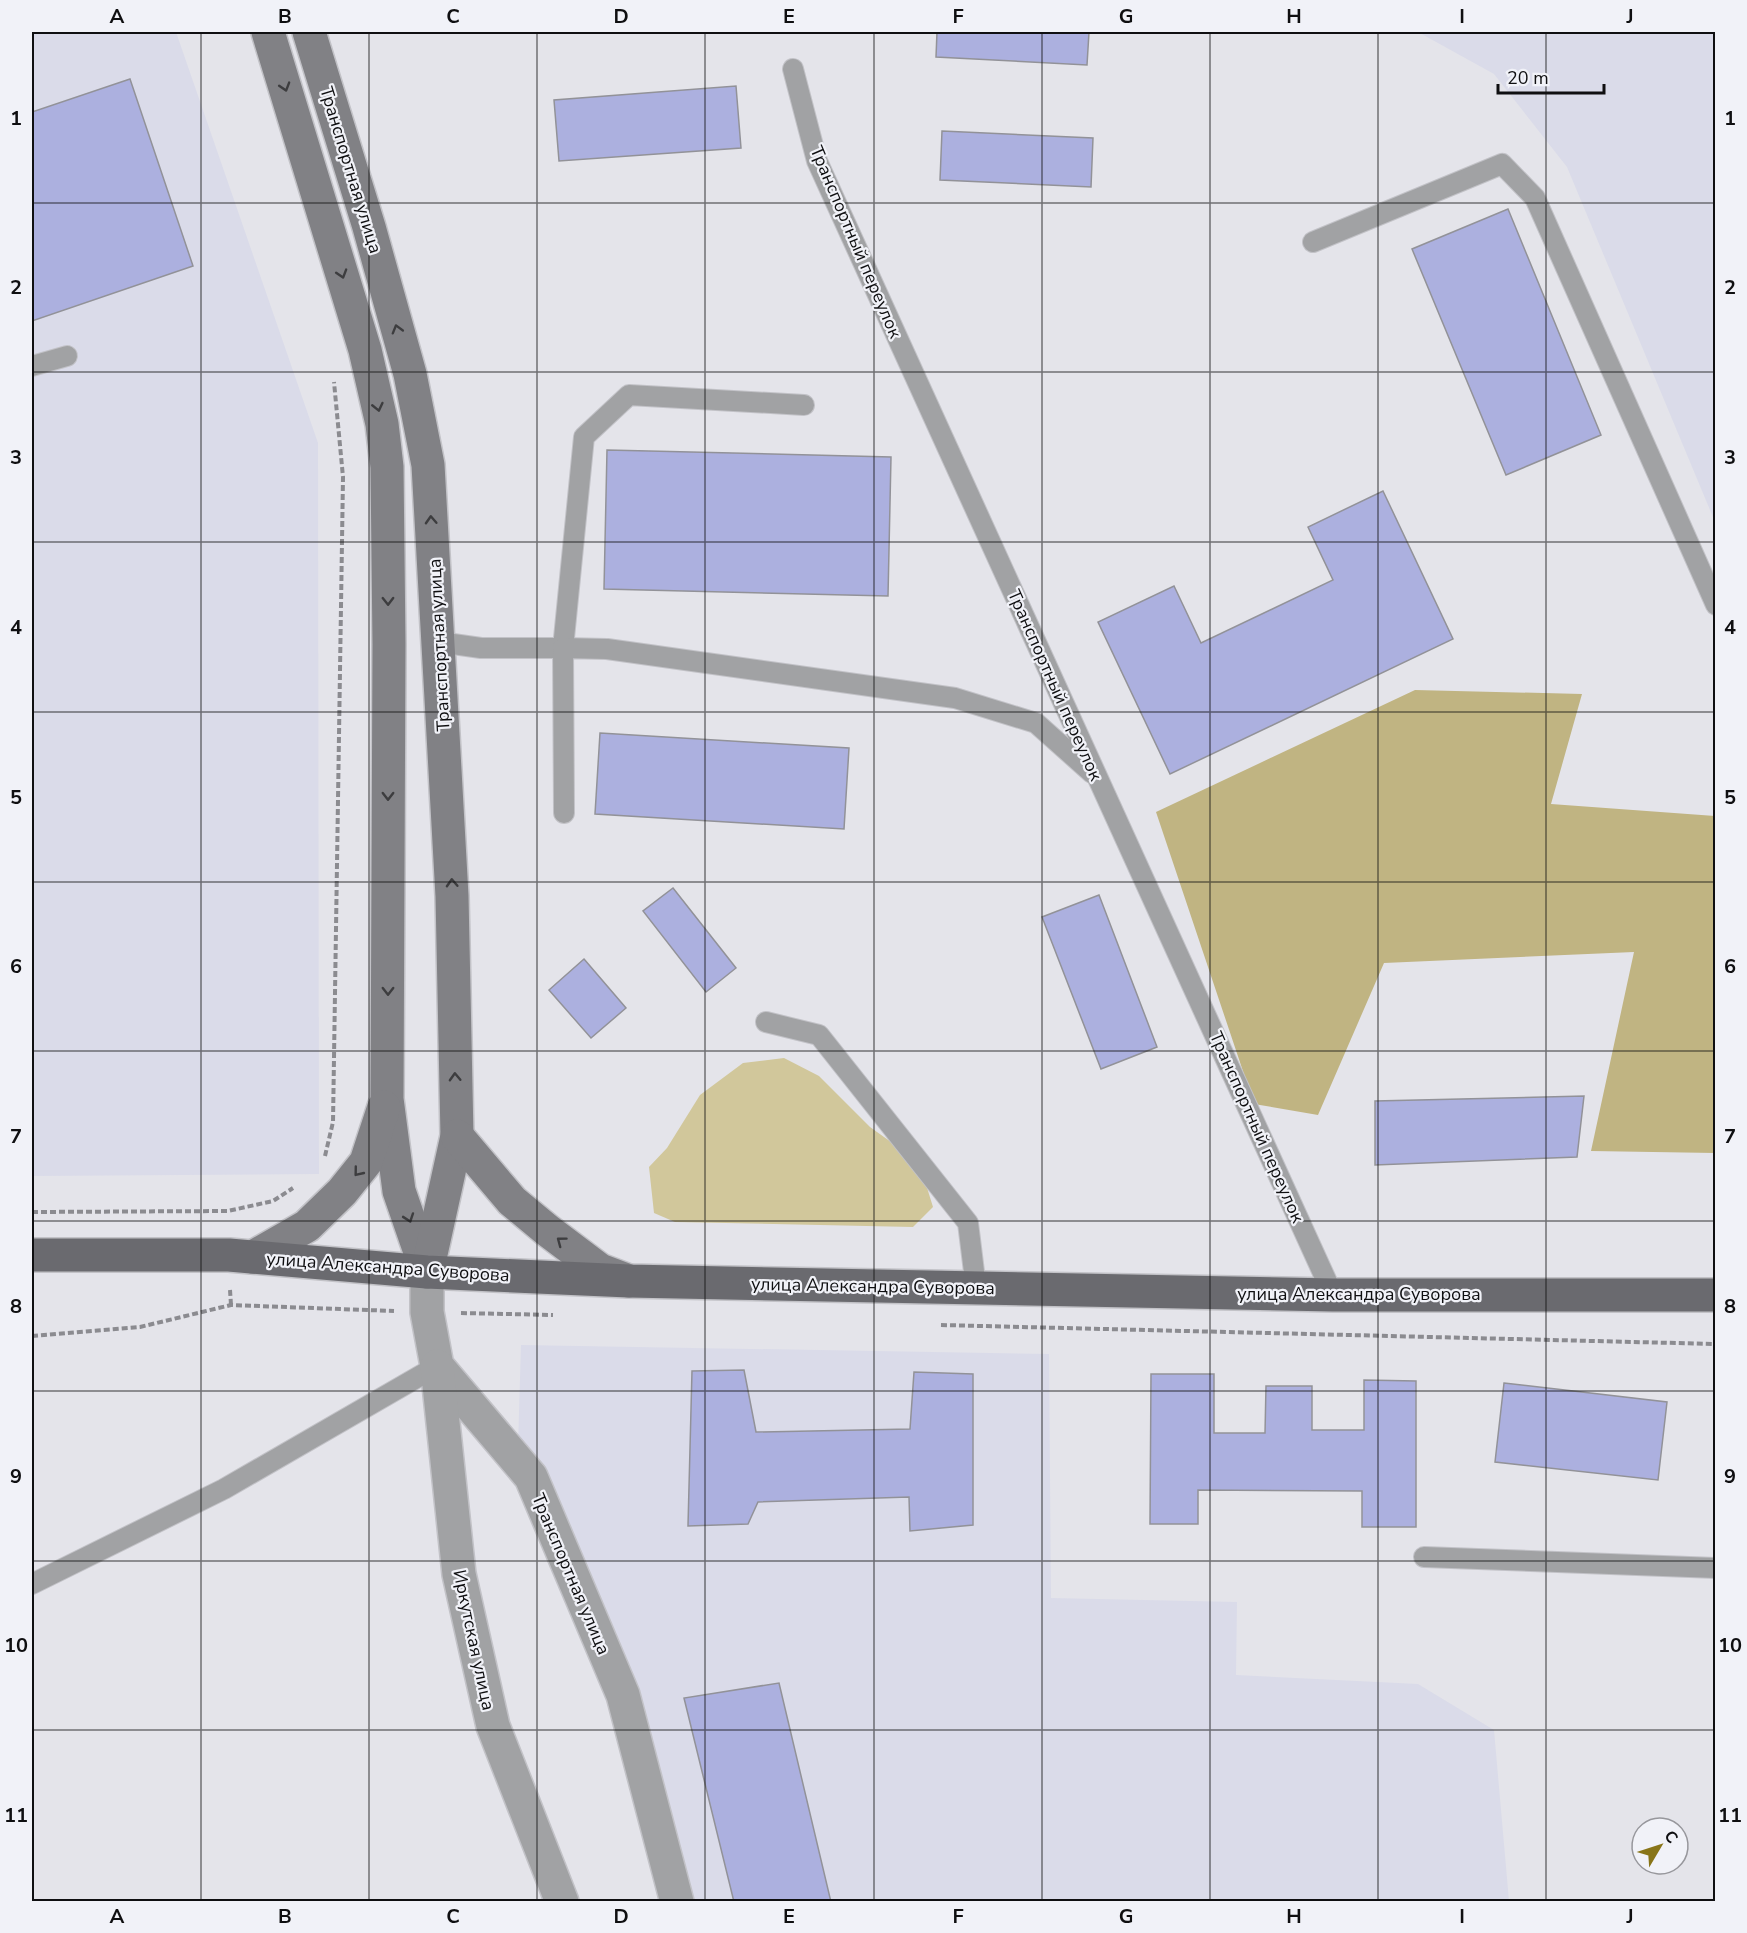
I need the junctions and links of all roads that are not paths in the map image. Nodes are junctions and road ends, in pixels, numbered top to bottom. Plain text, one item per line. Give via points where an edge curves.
1 (268, 32) edge
2 (309, 32) edge
3 (793, 69) dead end
4 (1313, 242) dead end
5 (67, 356) dead end
6 (32, 366) edge
7 (804, 405) dead end
8 (1716, 605) edge
9 (439, 642) junction
10 (562, 648) junction
11 (1098, 778) junction
12 (564, 813) dead end
13 (766, 1022) dead end
14 (387, 1099) junction
15 (457, 1136) junction
16 (32, 1255) edge
17 (253, 1257) junction
18 (427, 1272) junction
19 (628, 1281) junction
20 (976, 1288) junction
21 (1333, 1295) junction
22 (1716, 1295) edge
23 (437, 1366) junction
24 (1424, 1557) dead end
25 (1716, 1568) edge
26 (32, 1584) edge
27 (562, 1902) edge
28 (677, 1902) edge

1 -> 14 main road, Транспортная улица via 365,350 382,424 387,467
9 -> 2 main road, Транспортная улица via 428,465 410,375
3 - 11 lane, Транспортный переулок via 817,161
4 - 8 lane via 1502,164 1534,198
5 - 6 lane
7 - 10 lane via 629,395 584,437
9 - 10 lane via 481,648
15 -> 9 main road, Транспортная улица via 452,896
10 - 11 lane via 607,649 955,698 1036,723
10 - 12 lane
11 - 21 lane, Транспортный переулок
13 - 20 lane via 819,1035 961,1214 968,1223
14 -> 17 main road, Транспортная улица via 366,1162 342,1192 307,1226
14 -> 18 main road, Транспортная улица via 399,1191
15 - 18 main road, Транспортная улица
19 -> 15 main road via 600,1270 547,1230 513,1201
16 - 17 main road, улица Александра Суворова
17 - 18 main road, улица Александра Суворова
18 - 19 main road, улица Александра Суворова
18 - 23 street, Транспортная улица via 427,1312
19 - 20 main road, улица Александра Суворова
20 - 21 main road, улица Александра Суворова
21 - 22 main road, улица Александра Суворова
23 - 26 lane via 224,1489
23 - 27 street, Иркутская улица via 459,1574 493,1726
23 - 28 street, Транспортная улица via 531,1477 623,1695
24 - 25 lane

